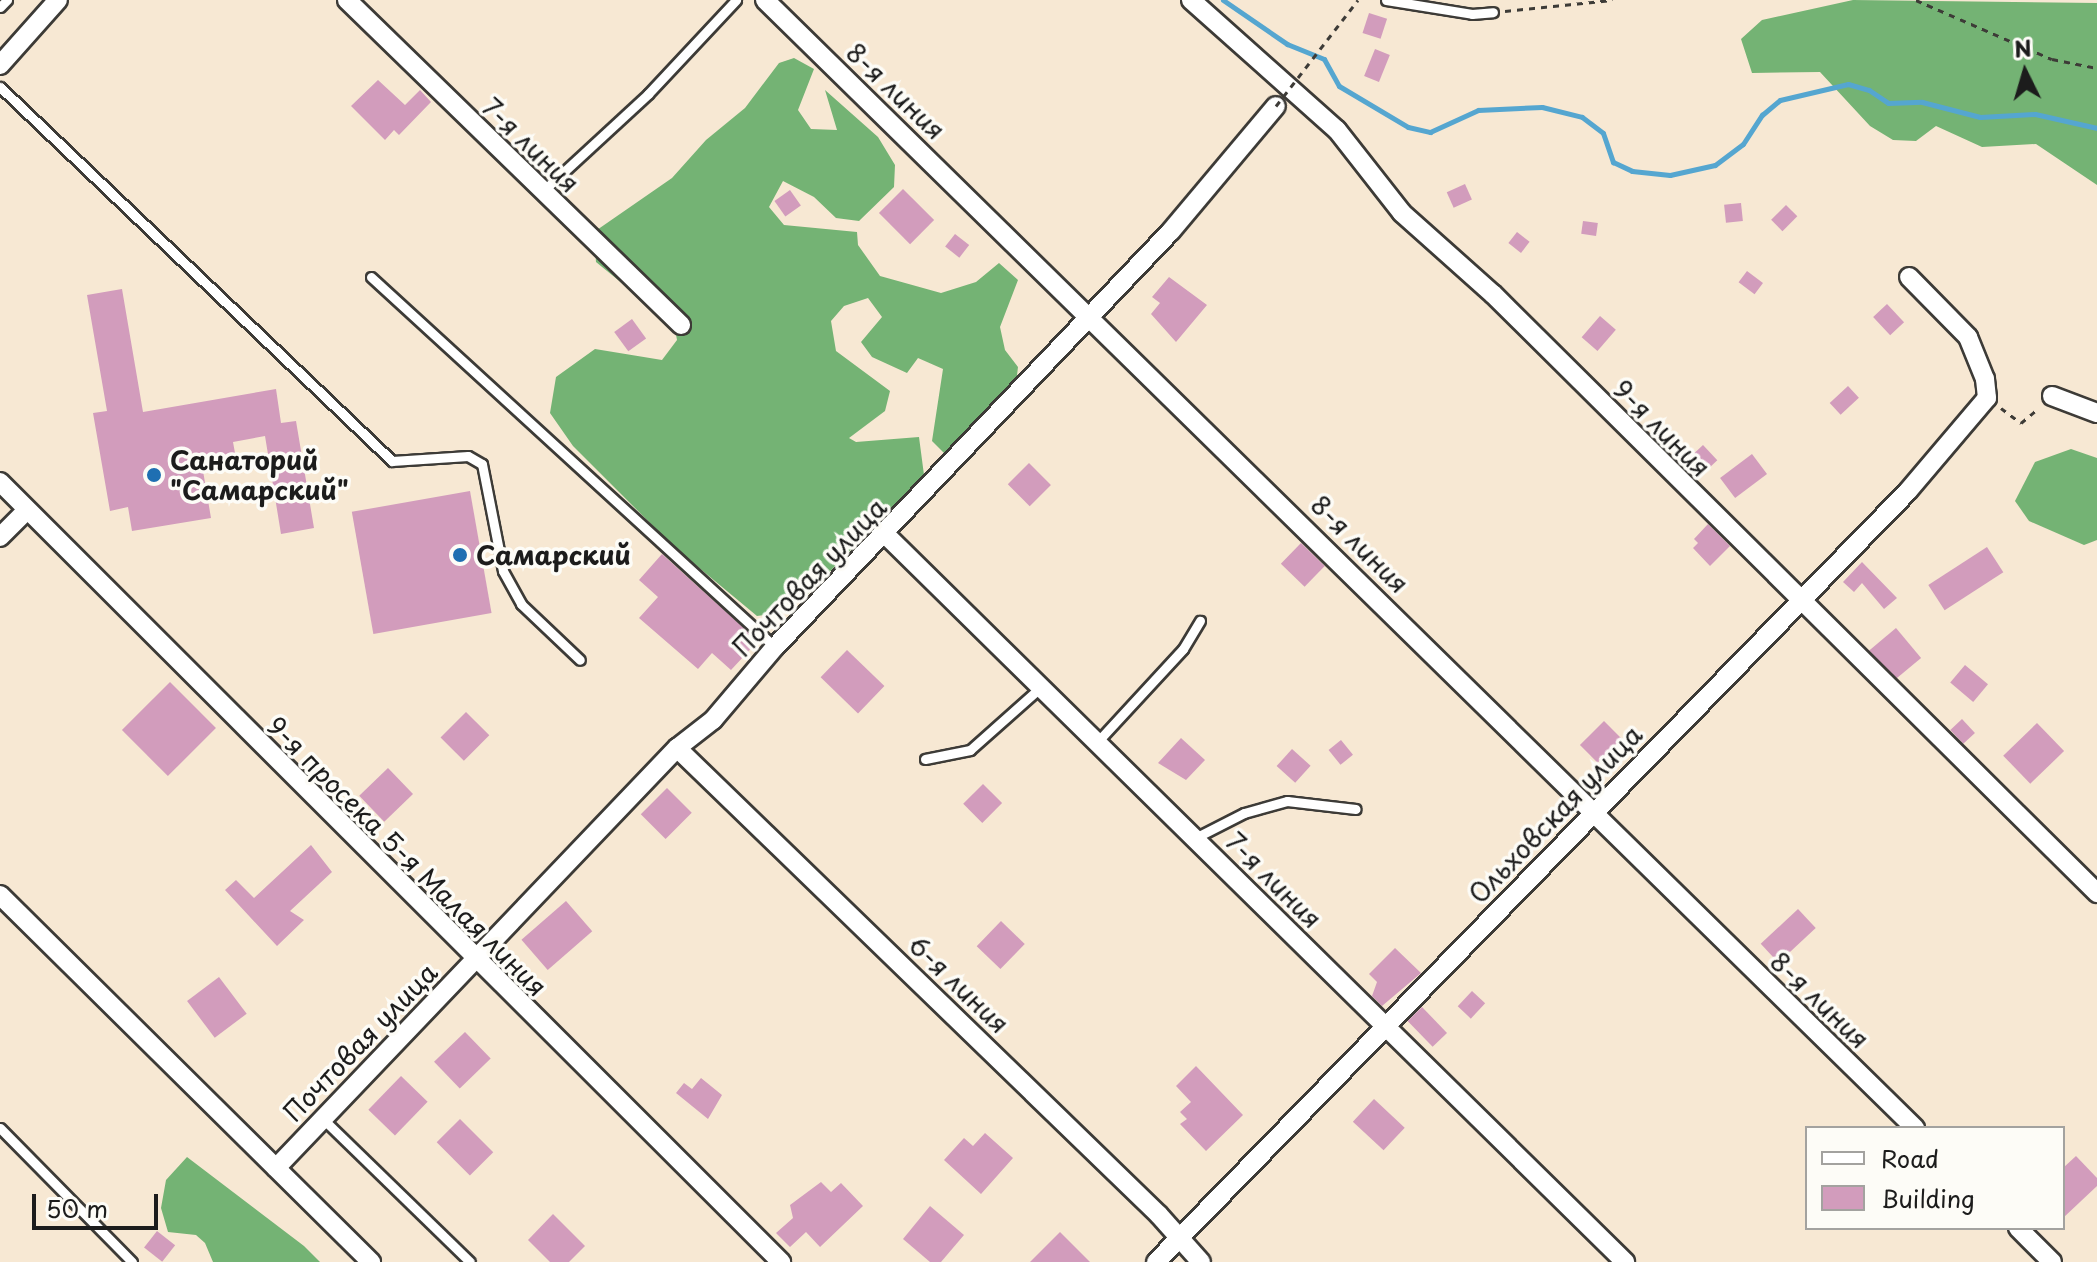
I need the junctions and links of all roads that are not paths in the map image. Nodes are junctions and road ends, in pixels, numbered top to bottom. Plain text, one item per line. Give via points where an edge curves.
1 (7, 0) edge
2 (58, 0) edge
3 (347, 0) edge
4 (736, 0) edge
5 (765, 0) edge
6 (1191, 0) edge
7 (1386, 0) edge
8 (0, 7) edge
9 (1493, 12) road end
10 (0, 65) edge
11 (0, 87) edge
12 (1276, 106) road end
13 (542, 192) junction
14 (371, 277) dead end
15 (1909, 277) dead end
16 (1090, 316) junction
17 (681, 325) dead end
18 (2050, 398) road end
19 (2097, 413) edge
20 (0, 482) edge
21 (27, 510) junction
22 (886, 535) junction
23 (0, 537) edge
24 (1802, 597) junction
25 (1200, 621) dead end
26 (775, 647) junction
27 (580, 660) dead end
28 (1041, 687) junction
29 (1099, 740) junction
30 (677, 748) junction
31 (925, 759) dead end
32 (1356, 809) dead end
33 (1593, 813) junction
34 (1195, 838) junction
35 (2097, 893) edge
36 (0, 895) edge
37 (474, 961) junction
38 (1384, 1026) junction
39 (322, 1118) junction
40 (1913, 1126) edge
41 (0, 1128) edge
42 (276, 1168) junction
43 (2020, 1230) edge
44 (1178, 1240) junction
45 (132, 1262) edge
46 (371, 1262) edge
47 (470, 1262) edge
48 (781, 1262) edge
49 (1156, 1262) edge
50 (1201, 1262) edge
51 (1625, 1262) edge
52 (2052, 1262) edge

1 - 8 lane
2 - 10 street
3 - 13 street, 7-я линия
4 - 13 lane via 648,94
5 - 16 street, 8-я линия
6 - 24 street, 9-я линия via 1337,130 1402,213 1493,294 1651,456
7 - 9 lane via 1472,14
11 - 27 lane via 392,461 468,456 482,464 503,571 521,604
12 - 16 street, Почтовая улица via 1171,231
13 - 17 street, 7-я линия
14 - 26 lane
15 - 24 street, Ольховская улица via 1968,337 1987,398 1908,491
16 - 22 street, Почтовая улица
16 - 33 street, 8-я линия
18 - 19 street
20 - 21 street, 9-я просека 5-я Малая линия
21 - 23 street
21 - 37 street, 9-я просека 5-я Малая линия
22 - 26 street, Почтовая улица
22 - 28 street, 7-я линия
24 - 33 street, Ольховская улица
24 - 35 street, 9-я линия
25 - 29 lane via 1183,649
26 - 30 street, Почтовая улица via 713,720
28 - 29 street, 7-я линия
28 - 31 lane via 970,750
29 - 34 street, 7-я линия
30 - 37 street, Почтовая улица
30 - 44 street, 6-я линия via 1159,1215
32 - 34 lane via 1287,801 1244,813
33 - 38 street, Ольховская улица
33 - 40 street, 8-я линия
34 - 38 street, 7-я линия
36 - 42 street
37 - 39 street, Почтовая улица
37 - 48 street, 9-я просека 5-я Малая линия
38 - 44 street, Ольховская улица
38 - 51 street, 7-я линия
39 - 42 street, Почтовая улица
39 - 47 lane
41 - 45 lane
42 - 46 street
43 - 52 street
44 - 49 street, Ольховская улица
44 - 50 street, 6-я линия

